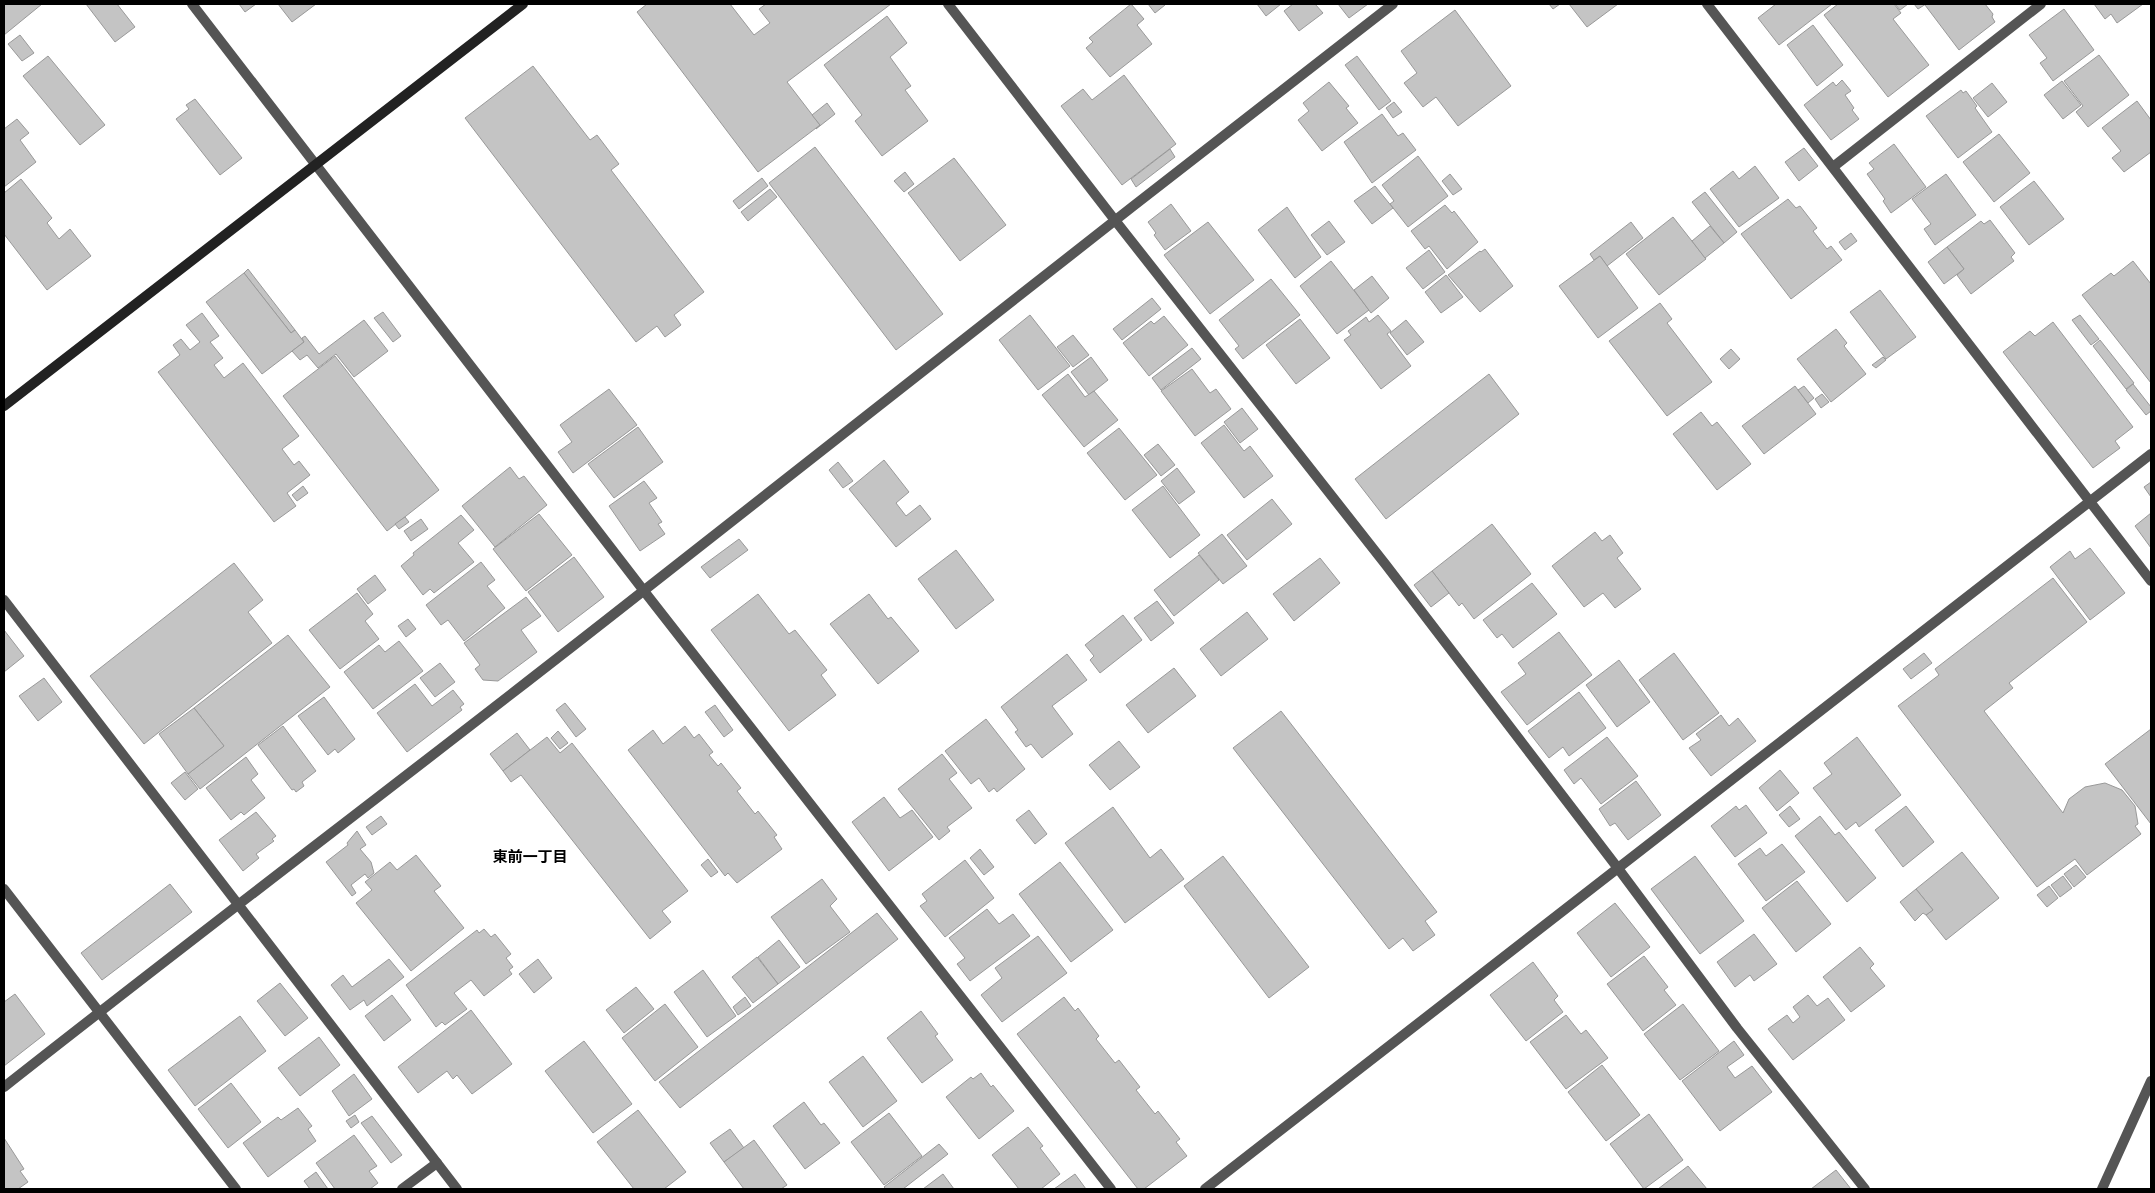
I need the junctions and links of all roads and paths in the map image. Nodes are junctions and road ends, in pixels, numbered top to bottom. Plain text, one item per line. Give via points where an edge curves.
1 (192, 4) edge
2 (523, 4) edge
3 (948, 4) edge
4 (1393, 4) edge
5 (1707, 4) edge
6 (2041, 4) edge
7 (316, 164) junction
8 (1833, 167) junction
9 (1114, 219) junction
10 (4, 406) edge
11 (2151, 454) edge
12 (2090, 501) junction
13 (2151, 580) edge
14 (644, 591) junction
15 (4, 600) edge
16 (1618, 867) junction
17 (4, 889) edge
18 (238, 903) junction
19 (100, 1012) junction
20 (2151, 1080) edge
21 (4, 1087) edge
22 (437, 1163) junction
23 (236, 1189) edge
24 (402, 1189) edge
25 (458, 1189) edge
26 (1111, 1189) edge
27 (1205, 1189) edge
28 (1865, 1189) edge
29 (2102, 1189) edge

1 - 7 street
2 - 7 street
3 - 9 street
4 - 9 street
5 - 8 street
6 - 8 street
7 - 10 street
7 - 14 street
8 - 12 street
9 - 14 street
9 - 16 street
11 - 12 street
12 - 13 street
12 - 16 street
14 - 18 street
14 - 26 street
15 - 18 street
16 - 27 street
16 - 28 street via 1737,1028
17 - 19 street
18 - 19 street
18 - 22 street
19 - 21 street
19 - 23 street
20 - 29 street
22 - 24 street
22 - 25 street

